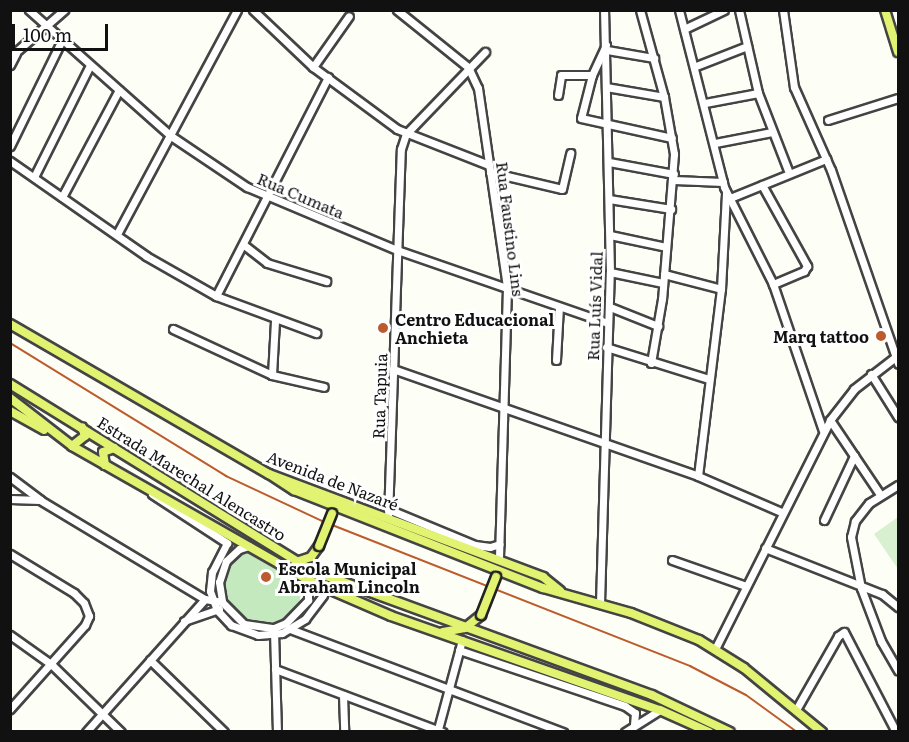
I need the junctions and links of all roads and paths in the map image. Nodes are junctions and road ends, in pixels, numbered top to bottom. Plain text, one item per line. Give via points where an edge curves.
1 (29, 10) edge
2 (64, 10) edge
3 (237, 10) edge
4 (253, 10) edge
5 (397, 10) edge
6 (604, 10) edge
7 (640, 10) edge
8 (680, 10) edge
9 (724, 10) edge
10 (739, 10) edge
11 (783, 10) edge
12 (885, 10) edge
13 (349, 16) dead end
14 (46, 26) junction
15 (684, 29) junction
16 (62, 40) junction
17 (607, 46) junction
18 (747, 46) junction
19 (17, 51) junction
20 (485, 52) dead end
21 (898, 52) edge
22 (10, 57) edge
23 (654, 58) junction
24 (10, 65) edge
25 (90, 65) junction
26 (696, 66) junction
27 (313, 67) junction
28 (468, 67) junction
29 (592, 75) junction
30 (328, 77) junction
31 (606, 87) junction
32 (119, 90) junction
33 (758, 93) junction
34 (558, 96) dead end
35 (664, 97) junction
36 (898, 98) edge
37 (705, 103) junction
38 (828, 120) dead end
39 (607, 123) junction
40 (772, 132) junction
41 (406, 134) junction
42 (171, 136) junction
43 (672, 138) junction
44 (715, 143) junction
45 (10, 146) edge
46 (570, 153) dead end
47 (826, 159) junction
48 (10, 161) edge
49 (609, 162) junction
50 (490, 168) junction
51 (789, 173) junction
52 (34, 177) junction
53 (674, 177) junction
54 (723, 182) junction
55 (762, 185) junction
56 (728, 195) junction
57 (62, 196) junction
58 (270, 198) junction
59 (609, 199) junction
60 (671, 208) junction
61 (117, 234) junction
62 (610, 235) junction
63 (244, 245) junction
64 (666, 247) junction
65 (397, 250) junction
66 (610, 272) junction
67 (664, 274) junction
68 (326, 281) dead end
69 (663, 283) junction
70 (773, 284) junction
71 (507, 288) junction
72 (721, 289) junction
73 (216, 296) junction
74 (559, 307) junction
75 (610, 307) junction
76 (275, 321) junction
77 (608, 323) junction
78 (10, 324) edge
79 (658, 326) junction
80 (173, 329) dead end
81 (316, 333) dead end
82 (606, 347) junction
83 (897, 359) edge
84 (556, 360) dead end
85 (651, 363) junction
86 (393, 369) junction
87 (871, 374) junction
88 (272, 375) junction
89 (709, 380) junction
90 (10, 384) edge
91 (324, 387) dead end
92 (10, 398) edge
93 (505, 406) junction
94 (10, 411) edge
95 (898, 417) edge
96 (830, 420) junction
97 (80, 425) junction
98 (823, 431) junction
99 (57, 435) junction
100 (603, 441) junction
101 (72, 446) junction
102 (114, 448) junction
103 (854, 456) junction
104 (105, 465) junction
105 (269, 474) junction
106 (698, 476) junction
107 (10, 477) edge
108 (898, 485) edge
109 (148, 491) junction
110 (879, 494) junction
111 (10, 499) edge
112 (40, 500) junction
113 (322, 500) junction
114 (358, 506) junction
115 (344, 507) junction
116 (781, 512) junction
117 (388, 513) junction
118 (332, 514) junction
119 (824, 520) dead end
120 (500, 544) junction
121 (249, 546) junction
122 (765, 548) junction
123 (10, 554) edge
124 (672, 560) dead end
125 (295, 562) junction
126 (495, 563) junction
127 (512, 574) junction
128 (496, 576) junction
129 (308, 580) junction
130 (746, 586) junction
131 (861, 588) junction
132 (560, 591) junction
133 (340, 594) junction
134 (323, 595) junction
135 (208, 600) junction
136 (308, 600) junction
137 (600, 603) junction
138 (223, 604) junction
139 (898, 607) edge
140 (217, 610) junction
141 (480, 617) junction
142 (184, 621) junction
143 (465, 628) junction
144 (290, 629) junction
145 (274, 631) junction
146 (436, 632) junction
147 (10, 635) edge
148 (484, 636) junction
149 (462, 640) junction
150 (716, 647) junction
151 (459, 650) junction
152 (150, 660) junction
153 (52, 665) junction
154 (275, 669) junction
155 (898, 670) edge
156 (449, 688) junction
157 (343, 695) junction
158 (797, 708) junction
159 (10, 709) edge
160 (660, 710) junction
161 (101, 714) junction
162 (634, 726) junction
163 (440, 730) edge
164 (86, 732) edge
165 (121, 732) edge
166 (225, 732) edge
167 (277, 732) edge
168 (344, 732) edge
169 (563, 732) edge
170 (625, 732) edge
171 (709, 732) edge
172 (730, 732) edge
173 (822, 732) edge
174 (896, 732) edge

1 - 14 street, Rua Cumata
2 - 14 street
3 - 42 street
4 - 27 street
5 - 28 street, Rua Faustino Lins
6 - 17 street, Rua Luís Vidal
7 - 23 street
8 - 15 street
9 - 15 street
10 - 18 street
11 - 47 street via 791,78
12 - 21 main road
13 - 27 street
14 - 16 street, Rua Cumata
14 - 19 street
15 - 26 street
16 - 25 street, Rua Cumata
16 - 45 street
17 - 23 street
17 - 29 street
17 - 31 street, Rua Luís Vidal
18 - 26 street
18 - 33 street
19 - 22 street
19 - 24 street
20 - 28 street
23 - 35 street
25 - 32 street, Rua Cumata
25 - 52 street
26 - 37 street
27 - 30 street
28 - 41 street
28 - 50 street, Rua Faustino Lins via 478,88
29 - 34 street via 561,75
29 - 39 street via 581,118
30 - 41 street
30 - 58 street
31 - 35 street
31 - 39 street, Rua Luís Vidal
32 - 42 street, Rua Cumata
32 - 57 street
33 - 37 street
33 - 40 street
35 - 43 street
36 - 38 street
37 - 44 street
39 - 43 street
39 - 49 street, Rua Luís Vidal
40 - 44 street
40 - 51 street
41 - 50 street
41 - 65 street, Rua Tapuia via 400,159
42 - 58 street, Rua Cumata via 230,177
42 - 61 street
43 - 53 street
44 - 54 street
46 - 50 street via 562,189
47 - 51 street
47 - 83 street
48 - 52 street
49 - 53 street
49 - 59 street, Rua Luís Vidal
50 - 71 street, Rua Faustino Lins
51 - 55 street
52 - 57 street
53 - 54 street
53 - 60 street
54 - 56 street
55 - 56 street
55 - 70 street via 807,266 804,271
56 - 70 street
56 - 72 street
57 - 61 street
58 - 63 street
58 - 65 street, Rua Cumata
59 - 60 street
59 - 62 street, Rua Luís Vidal
60 - 64 street
61 - 73 street
62 - 64 street
62 - 66 street, Rua Luís Vidal
63 - 68 street via 267,263
63 - 73 street
64 - 67 street
65 - 71 street, Rua Cumata
65 - 86 street, Rua Tapuia
66 - 69 street
66 - 75 street, Rua Luís Vidal
67 - 69 street
67 - 72 street
69 - 79 street
70 - 98 street
71 - 74 street, Rua Cumata
71 - 93 street, Rua Faustino Lins
72 - 89 street
73 - 76 street
74 - 77 street, Rua Cumata
74 - 84 street
75 - 77 street, Rua Luís Vidal
75 - 79 street
76 - 81 street
76 - 88 street
77 - 82 street, Rua Luís Vidal
78 - 105 main road, Avenida de Nazaré
79 - 85 street
80 - 88 street
82 - 85 street
82 - 100 street, Rua Luís Vidal
83 - 87 street
85 - 89 street
86 - 93 street
86 - 117 street, Rua Tapuia
87 - 95 street
87 - 96 street
88 - 91 street
89 - 106 street
90 - 97 main road, Estrada Marechal Alencastro
92 - 99 main road, Estrada Marechal Alencastro
93 - 100 street
93 - 120 street, Rua Faustino Lins
94 - 99 main road
96 - 98 street
96 - 103 street
97 - 101 main road via 85,436
97 - 102 main road, Estrada Marechal Alencastro
98 - 116 street
99 - 101 main road, Estrada Marechal Alencastro
100 - 106 street
100 - 137 street, Rua Luís Vidal
101 - 104 main road, Estrada Marechal Alencastro
102 - 104 main road via 103,452
102 - 125 main road, Estrada Marechal Alencastro
103 - 110 street
103 - 119 street
104 - 109 main road, Estrada Marechal Alencastro
105 - 113 main road, Avenida de Nazaré via 294,490
105 - 114 main road, Avenida de Nazaré
106 - 116 street
107 - 112 street
108 - 110 street
109 - 121 main road, Estrada Marechal Alencastro
109 - 135 street, Estrada Marechal Alencastro via 227,543 213,572
110 - 131 street via 855,521 851,537
111 - 112 street
112 - 135 street
113 - 115 main road, Avenida de Nazaré
113 - 118 main road
114 - 115 main road
114 - 117 main road, Avenida de Nazaré
115 - 118 main road
115 - 126 main road, Avenida de Nazaré
116 - 122 street
117 - 120 street, Avenida de Nazaré via 475,545
117 - 126 main road, Avenida de Nazaré via 478,551
118 - 125 main road, bridge via 311,557
120 - 126 street, Rua Faustino Lins
121 - 129 main road, Estrada Marechal Alencastro
121 - 138 street via 232,555 221,571
122 - 130 street
122 - 131 street
123 - 153 street via 60,583 84,603 89,616 86,625
124 - 130 street
125 - 143 main road, Estrada Marechal Alencastro via 329,579
126 - 127 main road, Avenida de Nazaré
126 - 128 main road
126 - 132 main road, Avenida de Nazaré via 543,577
127 - 128 main road
127 - 132 main road, Avenida de Nazaré
128 - 141 main road, bridge
129 - 133 main road, Estrada Marechal Alencastro
129 - 136 street
130 - 150 street
131 - 139 street via 882,594
131 - 155 street via 881,641
132 - 137 main road, Avenida de Nazaré
133 - 134 street
133 - 146 main road, Estrada Marechal Alencastro
134 - 136 street
134 - 144 street via 305,619
135 - 138 street
135 - 140 street
135 - 142 street
136 - 145 street via 296,616
137 - 150 main road, Avenida de Nazaré via 663,623
138 - 140 street
138 - 145 street via 244,624
140 - 142 street
140 - 145 street via 239,629
141 - 143 main road
141 - 148 main road
142 - 152 street
143 - 146 main road
143 - 148 main road, Estrada Marechal Alencastro
144 - 145 street
144 - 156 street
145 - 154 street
146 - 149 main road, Estrada Marechal Alencastro
147 - 153 street
148 - 172 main road, Estrada Marechal Alencastro via 652,695
149 - 151 street
149 - 160 main road, Estrada Marechal Alencastro
150 - 158 main road, Avenida de Nazaré
151 - 156 street
151 - 162 street via 625,706 635,713
152 - 161 street
152 - 166 street
153 - 159 street
153 - 161 street
154 - 157 street
154 - 167 street
156 - 163 street
156 - 169 street
157 - 163 street
157 - 168 street
158 - 173 main road, Avenida de Nazaré
158 - 174 street via 844,632 866,681
160 - 162 street
160 - 171 main road, Estrada Marechal Alencastro
161 - 164 street
161 - 165 street
162 - 170 street

